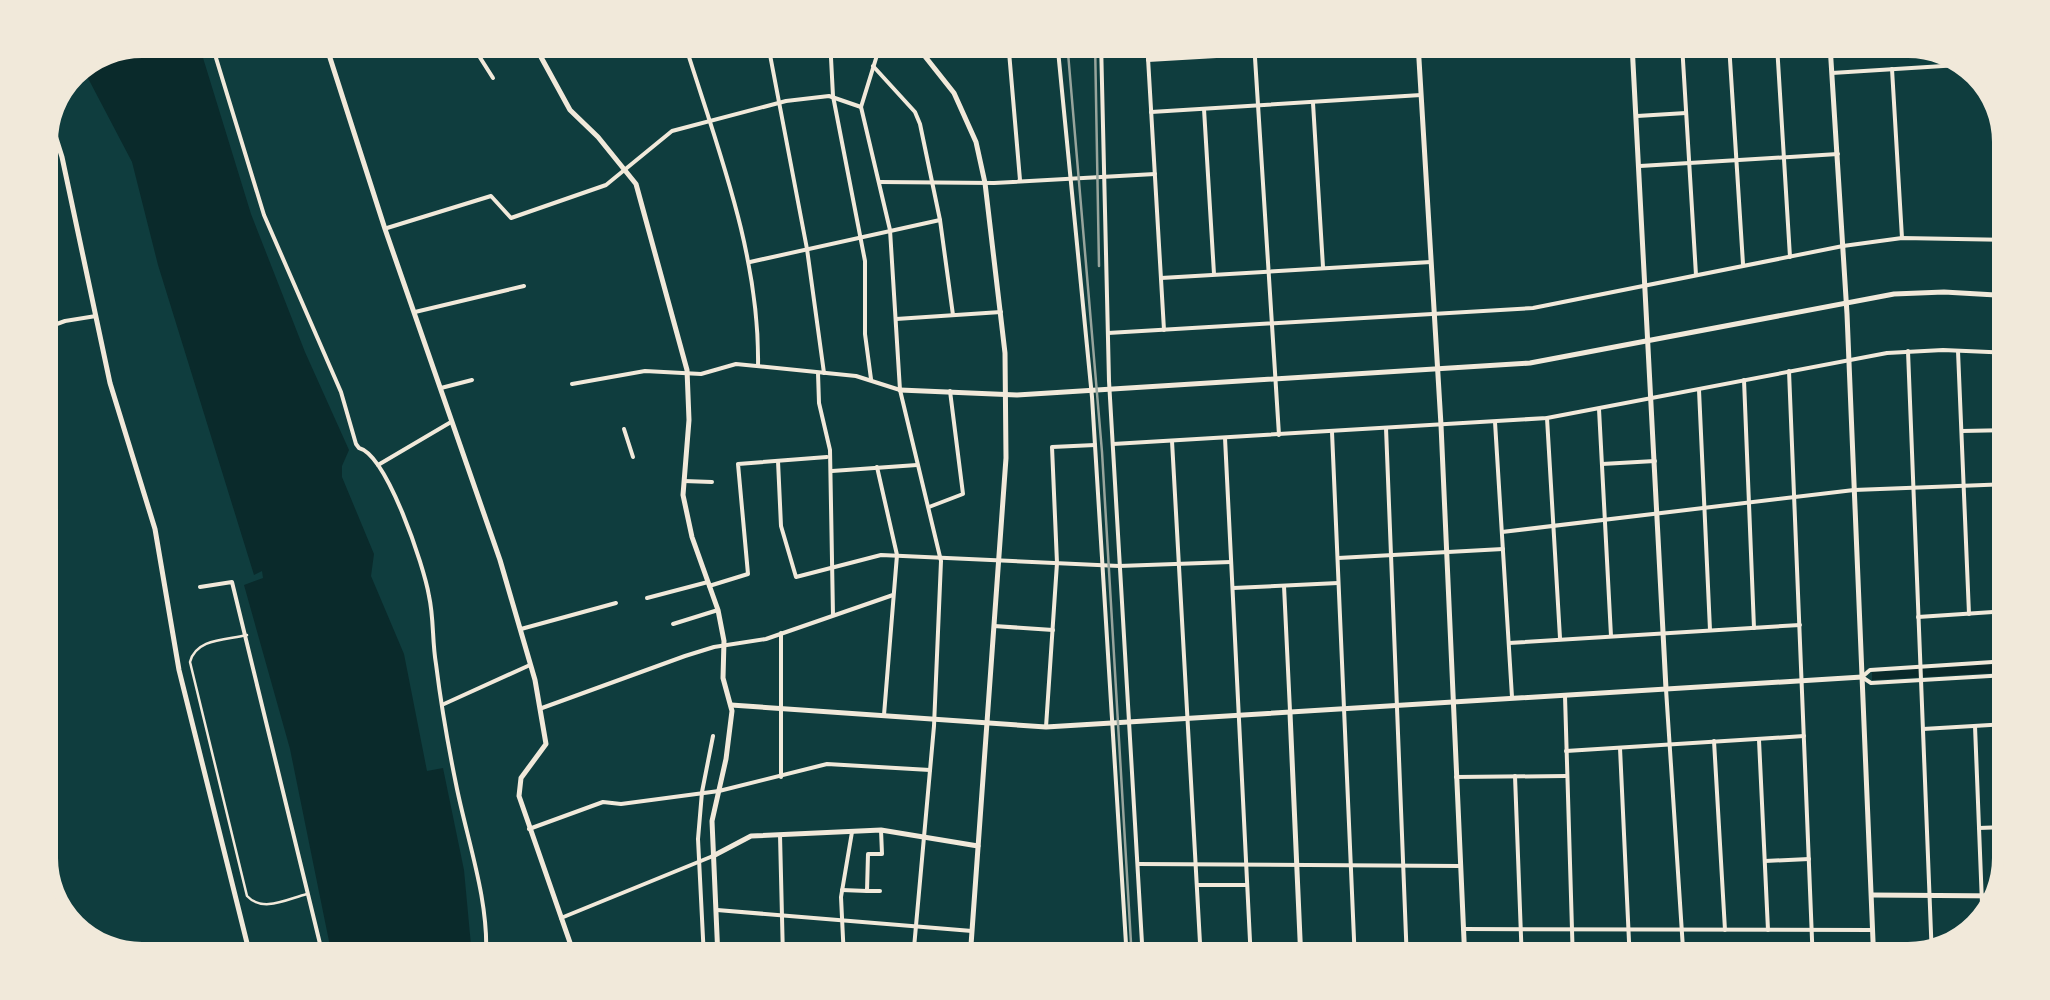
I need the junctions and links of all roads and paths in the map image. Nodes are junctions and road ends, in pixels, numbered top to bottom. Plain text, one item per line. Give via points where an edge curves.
1 (214, 52) edge
2 (328, 52) edge
3 (477, 52) edge
4 (538, 52) edge
5 (687, 52) edge
6 (769, 52) edge
7 (831, 52) edge
8 (878, 52) edge
9 (923, 52) edge
10 (1009, 52) edge
11 (1057, 52) edge
12 (1102, 52) edge
13 (1147, 52) edge
14 (1285, 52) edge
15 (1419, 52) edge
16 (1632, 52) edge
17 (1682, 52) edge
18 (1729, 52) edge
19 (1777, 52) edge
20 (1831, 52) edge
21 (1255, 54) junction
22 (1148, 60) junction
23 (1953, 65) edge
24 (873, 66) junction
25 (1892, 69) junction
26 (1832, 72) junction
27 (493, 78) dead end
28 (833, 96) junction
29 (1421, 96) junction
30 (1313, 102) junction
31 (779, 104) junction
32 (861, 106) junction
33 (1258, 106) junction
34 (1204, 109) junction
35 (1151, 112) junction
36 (1686, 112) junction
37 (1636, 116) junction
38 (709, 121) junction
39 (54, 132) edge
40 (1838, 154) junction
41 (1784, 158) junction
42 (1736, 160) junction
43 (1689, 163) junction
44 (1640, 166) junction
45 (626, 169) junction
46 (1155, 174) junction
47 (1102, 176) junction
48 (1072, 178) junction
49 (1020, 181) junction
50 (879, 182) junction
51 (985, 183) junction
52 (933, 184) junction
53 (940, 220) junction
54 (384, 228) junction
55 (890, 230) junction
56 (860, 236) junction
57 (1902, 238) junction
58 (1997, 240) edge
59 (1842, 246) junction
60 (807, 248) junction
61 (1790, 258) junction
62 (748, 262) junction
63 (1431, 262) junction
64 (1743, 266) junction
65 (1323, 268) junction
66 (1268, 272) junction
67 (1214, 275) junction
68 (1696, 275) junction
69 (1161, 278) junction
70 (524, 286) dead end
71 (1647, 286) junction
72 (1997, 296) edge
73 (1846, 302) junction
74 (414, 312) junction
75 (1002, 312) junction
76 (1434, 314) junction
77 (952, 315) junction
78 (96, 316) junction
79 (896, 319) junction
80 (1272, 324) junction
81 (53, 325) edge
82 (1164, 330) junction
83 (1108, 333) junction
84 (1650, 342) junction
85 (1958, 350) junction
86 (1908, 351) junction
87 (1997, 352) edge
88 (1848, 359) junction
89 (758, 366) junction
90 (1438, 369) junction
91 (1789, 372) junction
92 (688, 374) junction
93 (821, 374) junction
94 (871, 379) junction
95 (1275, 379) junction
96 (472, 380) dead end
97 (1744, 380) junction
98 (572, 384) dead end
99 (441, 388) junction
100 (1110, 389) junction
101 (1699, 389) junction
102 (900, 390) junction
103 (1091, 390) junction
104 (950, 391) junction
105 (1007, 394) junction
106 (1653, 399) junction
107 (1600, 409) junction
108 (1547, 418) junction
109 (453, 420) junction
110 (1495, 422) junction
111 (1441, 425) junction
112 (624, 428) dead end
113 (1386, 428) junction
114 (1997, 431) edge
115 (1332, 432) junction
116 (1962, 432) junction
117 (1279, 434) junction
118 (1225, 438) junction
119 (1172, 440) junction
120 (1112, 444) junction
121 (1095, 445) junction
122 (632, 457) dead end
123 (830, 457) junction
124 (778, 461) junction
125 (1655, 461) junction
126 (1602, 464) junction
127 (378, 465) junction
128 (917, 465) junction
129 (877, 468) junction
130 (830, 471) junction
131 (684, 480) junction
132 (712, 482) dead end
133 (1997, 485) edge
134 (1964, 486) junction
135 (1914, 488) junction
136 (1854, 490) junction
137 (1794, 498) junction
138 (1750, 502) junction
139 (928, 507) junction
140 (1704, 508) junction
141 (1658, 513) junction
142 (1605, 520) junction
143 (1554, 526) junction
144 (1502, 532) junction
145 (1503, 549) junction
146 (1447, 552) junction
147 (896, 555) junction
148 (1392, 555) junction
149 (940, 556) junction
150 (1338, 558) junction
151 (998, 560) junction
152 (1231, 562) junction
153 (1057, 563) junction
154 (1178, 564) junction
155 (1103, 565) junction
156 (1119, 566) junction
157 (832, 568) junction
158 (1339, 583) junction
159 (709, 584) junction
160 (1284, 586) junction
161 (200, 587) dead end
162 (1232, 588) junction
163 (894, 595) junction
164 (647, 598) dead end
165 (616, 604) dead end
166 (718, 610) junction
167 (1998, 613) edge
168 (1969, 614) junction
169 (833, 616) junction
170 (1918, 617) junction
171 (673, 624) dead end
172 (1800, 625) junction
173 (994, 626) junction
174 (1754, 628) junction
175 (521, 630) junction
176 (1052, 630) junction
177 (1710, 630) junction
178 (781, 633) junction
179 (1663, 633) junction
180 (248, 636) junction
181 (1611, 636) junction
182 (1560, 640) junction
183 (1508, 643) junction
184 (724, 645) junction
185 (1998, 662) edge
186 (530, 665) junction
187 (1920, 668) junction
188 (1998, 675) edge
189 (1862, 677) junction
190 (1921, 679) junction
191 (1802, 681) junction
192 (1666, 689) junction
193 (1565, 696) junction
194 (1512, 699) junction
195 (1453, 703) junction
196 (444, 704) junction
197 (731, 706) junction
198 (1397, 707) junction
199 (542, 708) junction
200 (781, 709) junction
201 (1344, 710) junction
202 (1290, 713) junction
203 (1239, 716) junction
204 (884, 717) junction
205 (1188, 719) junction
206 (934, 720) junction
207 (1129, 723) junction
208 (987, 724) junction
209 (1112, 724) junction
210 (1998, 725) edge
211 (1975, 726) junction
212 (1046, 727) junction
213 (1923, 729) junction
214 (713, 736) dead end
215 (1804, 736) junction
216 (1759, 738) junction
217 (1714, 742) junction
218 (1670, 744) junction
219 (1620, 748) junction
220 (1566, 751) junction
221 (931, 770) junction
222 (1515, 776) junction
223 (1566, 776) junction
224 (781, 777) junction
225 (1456, 777) junction
226 (719, 791) junction
227 (702, 792) junction
228 (1979, 828) junction
229 (1998, 828) edge
230 (530, 830) junction
231 (881, 830) junction
232 (852, 832) junction
233 (780, 834) junction
234 (926, 835) junction
235 (978, 846) junction
236 (713, 856) junction
237 (1809, 859) junction
238 (1765, 861) junction
239 (699, 862) junction
240 (1138, 864) junction
241 (1197, 864) junction
242 (1246, 865) junction
243 (1297, 865) junction
244 (1350, 865) junction
245 (1403, 865) junction
246 (1460, 866) junction
247 (1198, 885) junction
248 (1247, 885) junction
249 (842, 890) junction
250 (867, 891) junction
251 (880, 891) dead end
252 (308, 893) junction
253 (1871, 896) junction
254 (1930, 896) junction
255 (1982, 896) junction
256 (1989, 896) edge
257 (1982, 907) edge
258 (716, 914) junction
259 (780, 915) junction
260 (560, 918) junction
261 (701, 920) junction
262 (842, 921) junction
263 (916, 927) junction
264 (1463, 929) junction
265 (1520, 929) junction
266 (1572, 930) junction
267 (1628, 930) junction
268 (1682, 930) junction
269 (1725, 930) junction
270 (1768, 930) junction
271 (1812, 930) junction
272 (1872, 930) junction
273 (972, 931) junction
274 (1932, 944) edge
275 (248, 948) edge
276 (321, 948) edge
277 (485, 948) edge
278 (572, 948) edge
279 (703, 948) edge
280 (718, 948) edge
281 (782, 948) edge
282 (843, 948) edge
283 (914, 948) edge
284 (971, 948) edge
285 (1126, 948) edge
286 (1142, 948) edge
287 (1200, 948) edge
288 (1250, 948) edge
289 (1301, 948) edge
290 (1354, 948) edge
291 (1406, 948) edge
292 (1464, 948) edge
293 (1521, 948) edge
294 (1573, 948) edge
295 (1629, 948) edge
296 (1683, 948) edge
297 (1813, 948) edge
298 (1873, 948) edge

1 - 127 street via 283,264 342,392 358,447
2 - 54 street
3 - 27 street
4 - 45 street via 570,110
5 - 38 street
6 - 31 street
7 - 28 street
8 - 24 street
9 - 51 street via 962,106
10 - 49 street
11 - 48 street
12 - 47 street
13 - 22 street
14 - 21 street
15 - 29 street
16 - 37 street
17 - 36 street
18 - 42 street
19 - 41 street
20 - 26 street
21 - 22 street
21 - 33 street
22 - 35 street
23 - 25 street
24 - 32 street
24 - 52 street via 914,112
25 - 26 street
25 - 57 street
26 - 40 street
28 - 31 street
28 - 32 street
28 - 56 street
29 - 30 street
29 - 63 street
30 - 33 street
30 - 65 street
31 - 38 street
31 - 60 street
32 - 50 street
33 - 34 street
33 - 66 street
34 - 35 street
34 - 67 street
35 - 46 street
36 - 37 street
36 - 43 street
37 - 44 street
38 - 45 street via 672,132
38 - 62 street
39 - 78 street
40 - 41 street
40 - 59 street
41 - 42 street
41 - 61 street
42 - 43 street
42 - 64 street
43 - 44 street
43 - 68 street
44 - 71 street
45 - 54 street via 606,185 517,218 491,196
45 - 92 street via 638,190
46 - 47 street
46 - 69 street
47 - 48 street
47 - 83 street
48 - 49 street
48 - 103 street
49 - 51 street
50 - 52 street
50 - 55 street
51 - 52 street
51 - 75 street
52 - 53 street
53 - 55 street
53 - 77 street
54 - 74 street
55 - 56 street
55 - 79 street
56 - 60 street
56 - 94 street
57 - 58 street
57 - 59 street
59 - 61 street
59 - 73 street
60 - 62 street
60 - 93 street
61 - 64 street
62 - 89 street
63 - 65 street
63 - 76 street
64 - 68 street
65 - 66 street
66 - 67 street
66 - 80 street
67 - 69 street
68 - 71 street
69 - 82 street
70 - 74 street
71 - 76 street via 1533,308
71 - 84 street
72 - 73 street via 1910,293
73 - 84 street
73 - 88 street
74 - 99 street
75 - 77 street
75 - 105 street
76 - 80 street
76 - 90 street
77 - 79 street
78 - 81 street
78 - 275 street via 155,529 179,670
79 - 102 street
80 - 82 street
80 - 95 street
82 - 83 street
83 - 100 street
84 - 90 street via 1548,361
84 - 106 street
85 - 86 street
85 - 87 street
85 - 116 street
86 - 88 street
86 - 135 street
88 - 91 street
88 - 136 street
89 - 92 street
89 - 93 street
90 - 95 street
90 - 111 street
91 - 97 street
91 - 137 street
92 - 98 street via 645,371
92 - 131 street
93 - 94 street
93 - 123 street via 819,403
94 - 102 street
95 - 100 street
95 - 117 street
96 - 99 street
97 - 101 street
97 - 138 street
99 - 109 street
100 - 103 street
100 - 120 street
101 - 106 street
101 - 140 street
102 - 104 street
102 - 128 street
103 - 105 street
103 - 121 street
104 - 105 street
104 - 139 street via 963,494
105 - 151 street
106 - 107 street
106 - 125 street
107 - 108 street
107 - 126 street
108 - 110 street
108 - 143 street
109 - 127 street
109 - 175 street
110 - 111 street
110 - 144 street
111 - 113 street
111 - 146 street
112 - 122 street
113 - 115 street
113 - 148 street
114 - 116 street
115 - 117 street
115 - 150 street
116 - 134 street
117 - 118 street
118 - 119 street
118 - 152 street
119 - 120 street
119 - 154 street
120 - 156 street
121 - 153 street via 1052,448
121 - 155 street
123 - 124 street
123 - 130 street
124 - 157 street via 781,526 796,578
124 - 159 street via 738,464 748,574
125 - 126 street
125 - 141 street
126 - 142 street
127 - 196 street via 429,593
128 - 129 street
128 - 139 street
129 - 130 street
129 - 147 street
130 - 157 street
131 - 132 street
131 - 159 street
133 - 134 street
134 - 135 street
134 - 168 street
135 - 136 street
135 - 170 street
136 - 137 street
136 - 189 street
137 - 138 street
137 - 172 street
138 - 140 street
138 - 174 street
139 - 149 street
140 - 141 street
140 - 177 street
141 - 142 street
141 - 179 street
142 - 143 street
142 - 181 street
143 - 144 street
143 - 182 street
144 - 145 street
145 - 146 street
145 - 183 street
146 - 148 street
146 - 195 street
147 - 149 street
147 - 157 street
147 - 163 street
148 - 150 street
148 - 198 street
149 - 151 street
149 - 206 street
150 - 158 street
151 - 153 street
151 - 173 street
152 - 154 street
152 - 162 street
153 - 155 street
153 - 176 street
154 - 156 street
154 - 205 street
155 - 156 street
155 - 209 street
156 - 207 street
157 - 169 street
158 - 160 street
158 - 201 street
159 - 164 street
159 - 166 street
160 - 162 street
160 - 202 street
161 - 180 street via 232,582
162 - 203 street
163 - 169 street
163 - 204 street
165 - 175 street
166 - 171 street
166 - 184 street
167 - 168 street
168 - 170 street
169 - 178 street
170 - 187 street
172 - 174 street
172 - 191 street
173 - 176 street
173 - 208 street
174 - 177 street
175 - 186 street
176 - 212 street
177 - 179 street
178 - 184 street
178 - 200 street
179 - 181 street
179 - 192 street
180 - 252 street
180 - 252 street via 198,647 190,662 194,680 248,896 264,906
181 - 182 street
182 - 183 street
183 - 194 street
184 - 197 street
184 - 199 street
185 - 187 street
186 - 196 street
186 - 199 street
187 - 189 street via 1870,670
187 - 190 street
188 - 190 street
189 - 190 street via 1871,683
189 - 191 street
189 - 253 street
190 - 213 street
191 - 192 street
191 - 215 street
192 - 193 street
192 - 218 street
193 - 194 street
193 - 220 street
194 - 195 street
195 - 198 street
195 - 225 street
196 - 277 street
197 - 200 street
197 - 226 street
198 - 201 street
198 - 245 street
199 - 230 street via 546,744 519,784
200 - 204 street
200 - 224 street
201 - 202 street
201 - 244 street
202 - 203 street
202 - 243 street
203 - 205 street
203 - 242 street
204 - 206 street
205 - 207 street
205 - 241 street
206 - 208 street
206 - 221 street
207 - 209 street
207 - 240 street
208 - 212 street
208 - 235 street
209 - 212 street
209 - 285 street
210 - 211 street
211 - 213 street
211 - 228 street
213 - 254 street
214 - 227 street
215 - 216 street
215 - 237 street
216 - 217 street
216 - 238 street
217 - 218 street
217 - 269 street
218 - 219 street
218 - 268 street
219 - 220 street
219 - 267 street
220 - 223 street
221 - 224 street via 843,763
221 - 234 street
222 - 223 street
222 - 225 street
222 - 265 street
223 - 266 street
224 - 226 street
225 - 246 street
226 - 227 street
226 - 236 street
227 - 230 street via 604,802
227 - 239 street
228 - 229 street
228 - 255 street
230 - 260 street
231 - 232 street
231 - 234 street
231 - 250 street via 882,854 868,854
232 - 233 street
232 - 249 street
233 - 236 street via 752,836
233 - 259 street
234 - 235 street
234 - 263 street
235 - 273 street
236 - 239 street
236 - 258 street
237 - 238 street
237 - 271 street
238 - 270 street
239 - 260 street
239 - 261 street
240 - 241 street
240 - 286 street
241 - 242 street
241 - 247 street
242 - 243 street
242 - 248 street
243 - 244 street
243 - 289 street
244 - 245 street
244 - 290 street
245 - 246 street
245 - 291 street
246 - 264 street
247 - 248 street
247 - 287 street
248 - 288 street
249 - 250 street
249 - 262 street
250 - 251 street
252 - 276 street
253 - 254 street
253 - 272 street
254 - 255 street
254 - 274 street
255 - 256 street
255 - 257 street
258 - 259 street
258 - 261 street
258 - 280 street
259 - 262 street
259 - 281 street
260 - 278 street
261 - 279 street
262 - 263 street
262 - 282 street
263 - 273 street
263 - 283 street
264 - 265 street
264 - 292 street
265 - 266 street
265 - 293 street
266 - 267 street
266 - 294 street
267 - 268 street
267 - 295 street
268 - 269 street
268 - 296 street
269 - 270 street
270 - 271 street
271 - 272 street
271 - 297 street
272 - 298 street
273 - 284 street

